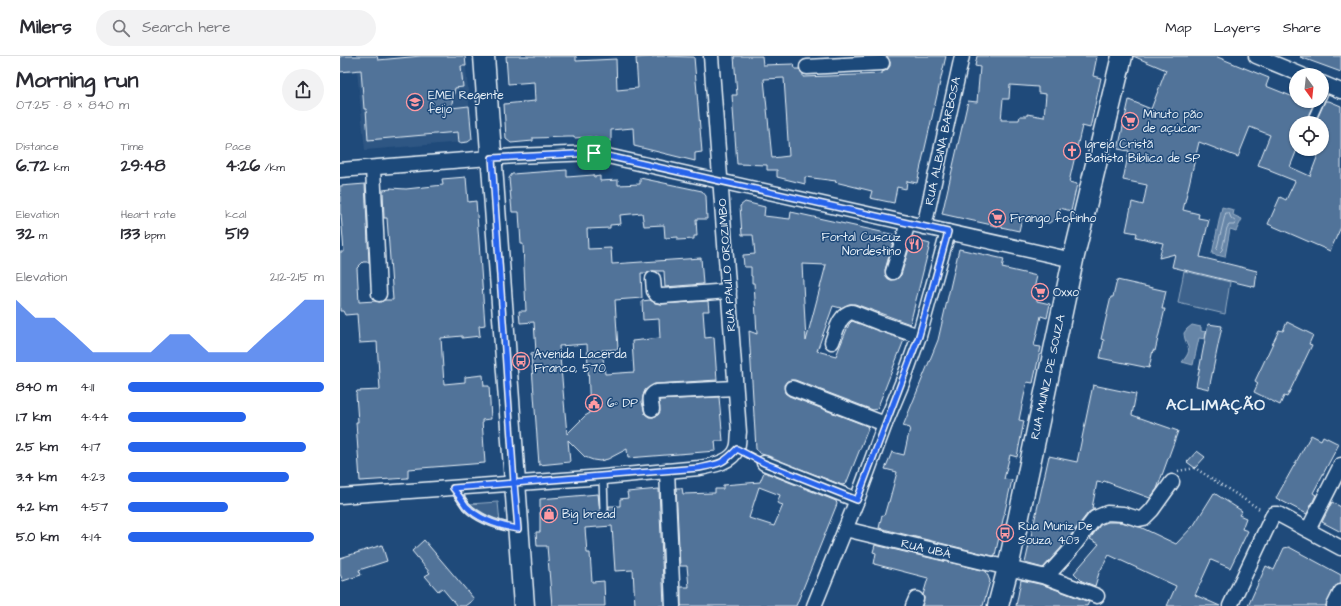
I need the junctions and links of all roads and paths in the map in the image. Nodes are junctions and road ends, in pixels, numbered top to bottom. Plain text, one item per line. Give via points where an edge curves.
1 (484, 56) edge
2 (711, 56) edge
3 (962, 56) edge
4 (1122, 56) edge
5 (1256, 56) edge
6 (841, 61) edge
7 (882, 63) dead end
8 (807, 67) dead end
9 (1289, 70) edge
10 (1329, 89) edge
11 (1341, 91) edge
12 (492, 158) junction
13 (373, 168) junction
14 (340, 170) edge
15 (721, 181) junction
16 (908, 223) junction
17 (924, 227) junction
18 (948, 232) junction
19 (1072, 260) junction
20 (893, 272) dead end
21 (653, 279) dead end
22 (729, 291) junction
23 (380, 294) dead end
24 (919, 336) junction
25 (832, 342) dead end
26 (735, 388) junction
27 (792, 388) dead end
28 (652, 409) dead end
29 (885, 424) junction
30 (764, 463) dead end
31 (1341, 465) edge
32 (667, 471) junction
33 (602, 477) junction
34 (1172, 482) joint
35 (514, 483) junction
36 (453, 488) junction
37 (340, 496) edge
38 (857, 500) junction
39 (604, 510) dead end
40 (1273, 515) junction
41 (518, 529) junction
42 (845, 529) junction
43 (1308, 530) junction
44 (1341, 548) edge
45 (1008, 568) junction
46 (1046, 577) junction
47 (1341, 592) edge
48 (1097, 596) dead end
49 (524, 606) edge
50 (673, 606) edge
51 (814, 606) edge
52 (998, 606) edge
53 (1230, 606) edge
54 (1334, 606) edge

1 - 12 street
2 - 15 street, RUA PAULO OROZIMBO
3 - 17 street, RUA ALBINA BARBOSA
4 - 19 street, RUA MUNIZ DE SOUZA
5 - 9 street
6 - 7 street
6 - 8 street
10 - 11 street
12 - 13 street
12 - 15 street via 594,153
12 - 35 street
13 - 14 street
13 - 23 street
15 - 16 street
15 - 22 street, RUA PAULO OROZIMBO
16 - 17 street
16 - 20 street
17 - 18 street
18 - 19 street
18 - 24 street
19 - 45 street, RUA MUNIZ DE SOUZA
21 - 22 street via 654,291 662,296
22 - 26 street, RUA PAULO OROZIMBO
24 - 25 street via 852,312 843,316
24 - 29 street
26 - 28 street via 656,392 650,398
26 - 32 street, RUA PAULO OROZIMBO via 739,432 737,449 726,461 714,465
27 - 29 street
29 - 38 street
30 - 38 street
31 - 43 street
32 - 33 street
32 - 50 street
33 - 35 street
33 - 39 lane
34 - 40 path via 1176,472 1195,468
34 - 46 street via 1144,518 1107,513 1095,518
35 - 36 street
35 - 41 street
36 - 37 street
36 - 41 lane via 468,507 483,518 504,527
38 - 42 street
40 - 43 street via 1278,514
40 - 53 street
41 - 49 street
42 - 45 street, RUA UBÁ
42 - 51 street
43 - 44 street
45 - 46 street, RUA UBÁ
45 - 52 street, RUA MUNIZ DE SOUZA
46 - 48 street, RUA UBÁ
47 - 54 street

